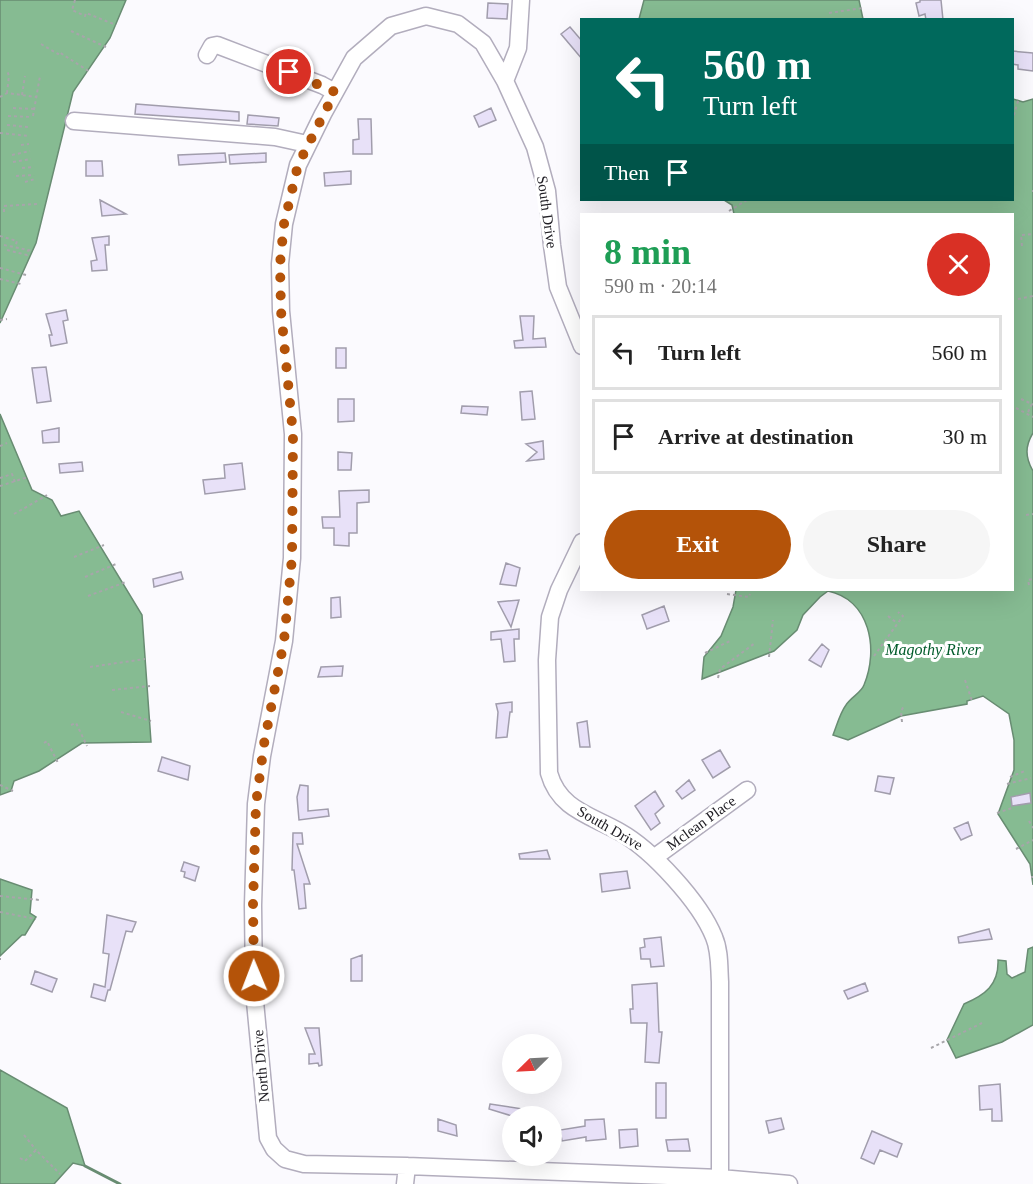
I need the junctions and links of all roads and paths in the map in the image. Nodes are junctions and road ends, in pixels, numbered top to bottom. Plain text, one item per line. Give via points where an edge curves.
1 (75, 0) edge
2 (520, 0) edge
3 (863, 8) dead end
4 (829, 13) dead end
5 (116, 25) dead end
6 (71, 31) dead end
7 (41, 44) dead end
8 (106, 47) dead end
9 (207, 55) dead end
10 (7, 70) dead end
11 (90, 72) dead end
12 (25, 76) dead end
13 (40, 76) dead end
14 (505, 81) junction
15 (0, 91) edge
16 (335, 92) junction
17 (7, 93) junction
18 (22, 95) junction
19 (1, 96) edge
20 (36, 97) junction
21 (1019, 98) dead end
22 (13, 108) dead end
23 (34, 109) junction
24 (1014, 114) edge
25 (8, 116) dead end
26 (74, 121) dead end
27 (7, 125) dead end
28 (28, 127) dead end
29 (0, 133) edge
30 (29, 136) dead end
31 (30, 144) dead end
32 (307, 144) junction
33 (21, 145) dead end
34 (30, 151) dead end
35 (12, 155) dead end
36 (31, 159) dead end
37 (13, 162) dead end
38 (34, 167) dead end
39 (22, 168) dead end
40 (16, 176) dead end
41 (25, 182) dead end
42 (745, 201) edge
43 (37, 204) dead end
44 (729, 211) dead end
45 (4, 212) dead end
46 (1033, 234) edge
47 (0, 236) edge
48 (4, 245) dead end
49 (1022, 246) dead end
50 (15, 247) junction
51 (7, 250) dead end
52 (28, 250) junction
53 (33, 251) dead end
54 (0, 268) edge
55 (26, 275) dead end
56 (0, 279) edge
57 (21, 284) dead end
58 (1033, 296) edge
59 (1018, 299) dead end
60 (7, 319) dead end
61 (0, 320) edge
62 (580, 341) edge
63 (1021, 399) dead end
64 (1016, 408) dead end
65 (1028, 414) junction
66 (1033, 417) edge
67 (7, 443) dead end
68 (0, 446) edge
69 (28, 477) dead end
70 (0, 478) edge
71 (15, 482) junction
72 (0, 486) edge
73 (47, 495) dead end
74 (14, 514) dead end
75 (1033, 514) edge
76 (1026, 515) dead end
77 (104, 545) dead end
78 (580, 546) edge
79 (74, 557) dead end
80 (116, 564) dead end
81 (85, 578) dead end
82 (1033, 579) edge
83 (126, 582) dead end
84 (1029, 585) dead end
85 (727, 594) dead end
86 (750, 594) dead end
87 (88, 596) dead end
88 (898, 612) dead end
89 (888, 616) dead end
90 (773, 620) dead end
91 (897, 623) junction
92 (732, 640) dead end
93 (755, 643) dead end
94 (705, 653) dead end
95 (873, 656) dead end
96 (768, 657) dead end
97 (145, 659) dead end
98 (90, 667) dead end
99 (718, 678) dead end
100 (965, 680) dead end
101 (150, 686) dead end
102 (111, 690) dead end
103 (972, 701) dead end
104 (904, 705) dead end
105 (121, 712) dead end
106 (151, 721) dead end
107 (902, 722) dead end
108 (71, 725) dead end
109 (44, 743) dead end
110 (87, 746) dead end
111 (58, 763) dead end
112 (1025, 771) dead end
113 (1010, 777) dead end
114 (1031, 778) dead end
115 (1007, 784) dead end
116 (0, 785) edge
117 (747, 790) dead end
118 (13, 791) dead end
119 (1012, 808) dead end
120 (997, 813) dead end
121 (1029, 821) dead end
122 (1033, 827) edge
123 (1033, 840) edge
124 (1016, 849) dead end
125 (655, 857) junction
126 (0, 896) edge
127 (40, 900) dead end
128 (0, 912) edge
129 (36, 919) dead end
130 (982, 1023) dead end
131 (931, 1048) dead end
132 (24, 1135) dead end
133 (36, 1150) junction
134 (20, 1158) dead end
135 (407, 1166) junction
136 (60, 1174) dead end
137 (720, 1181) edge
138 (405, 1184) edge
139 (789, 1184) edge

1 - 5 path via 72,10
2 - 14 street via 518,48
3 - 4 path
6 - 8 path
7 - 11 path
9 - 16 street via 217,45
10 - 17 path
12 - 18 path
13 - 20 path
14 - 16 street, North Drive via 483,43 458,24 426,16 391,26 354,58
14 - 62 street, South Drive via 535,147 547,191 558,287
15 - 19 path
16 - 32 street, North Drive
17 - 18 path
17 - 19 path
18 - 20 path
20 - 23 path
21 - 24 path
22 - 23 path
23 - 25 path via 33,117
26 - 32 street via 275,137
27 - 28 path
29 - 30 path
31 - 33 path
32 - 135 street, North Drive via 286,207 280,264 293,434 292,558 284,641 256,804 254,991 261,1077 268,1138 285,1159 304,1164
34 - 35 path
36 - 37 path
38 - 39 path
40 - 41 path via 35,177
42 - 44 path
43 - 45 path via 4,206
46 - 49 path via 1021,235
47 - 50 path via 17,241
48 - 50 path
50 - 52 path
51 - 52 path via 27,255
52 - 53 path
54 - 55 path
56 - 57 path
58 - 59 path
60 - 61 path
63 - 65 path via 1032,404
64 - 65 path
65 - 66 path
67 - 68 path
69 - 71 path
70 - 71 path via 12,474
71 - 72 path
73 - 74 path
75 - 76 path
77 - 79 path
78 - 125 street, South Drive via 549,617 552,786 585,816 620,832
80 - 81 path
82 - 84 path via 1028,580
83 - 87 path
85 - 86 path
88 - 91 path via 903,616
89 - 91 path
90 - 96 path
91 - 95 path
92 - 94 path
93 - 99 path via 720,669
97 - 98 path
100 - 103 path
101 - 102 path
104 - 107 path via 900,711
105 - 106 path
108 - 110 path via 76,723
109 - 111 path via 47,741
112 - 113 path
114 - 115 path
116 - 118 path
117 - 125 street, Mclean Place
119 - 120 path
121 - 122 path
123 - 124 path
125 - 137 street, South Drive via 697,907 717,948
126 - 127 path
128 - 129 path
130 - 131 path
132 - 133 path
133 - 134 path via 25,1161
133 - 136 path
135 - 137 street, North Drive
135 - 138 street
137 - 139 street, North Drive

